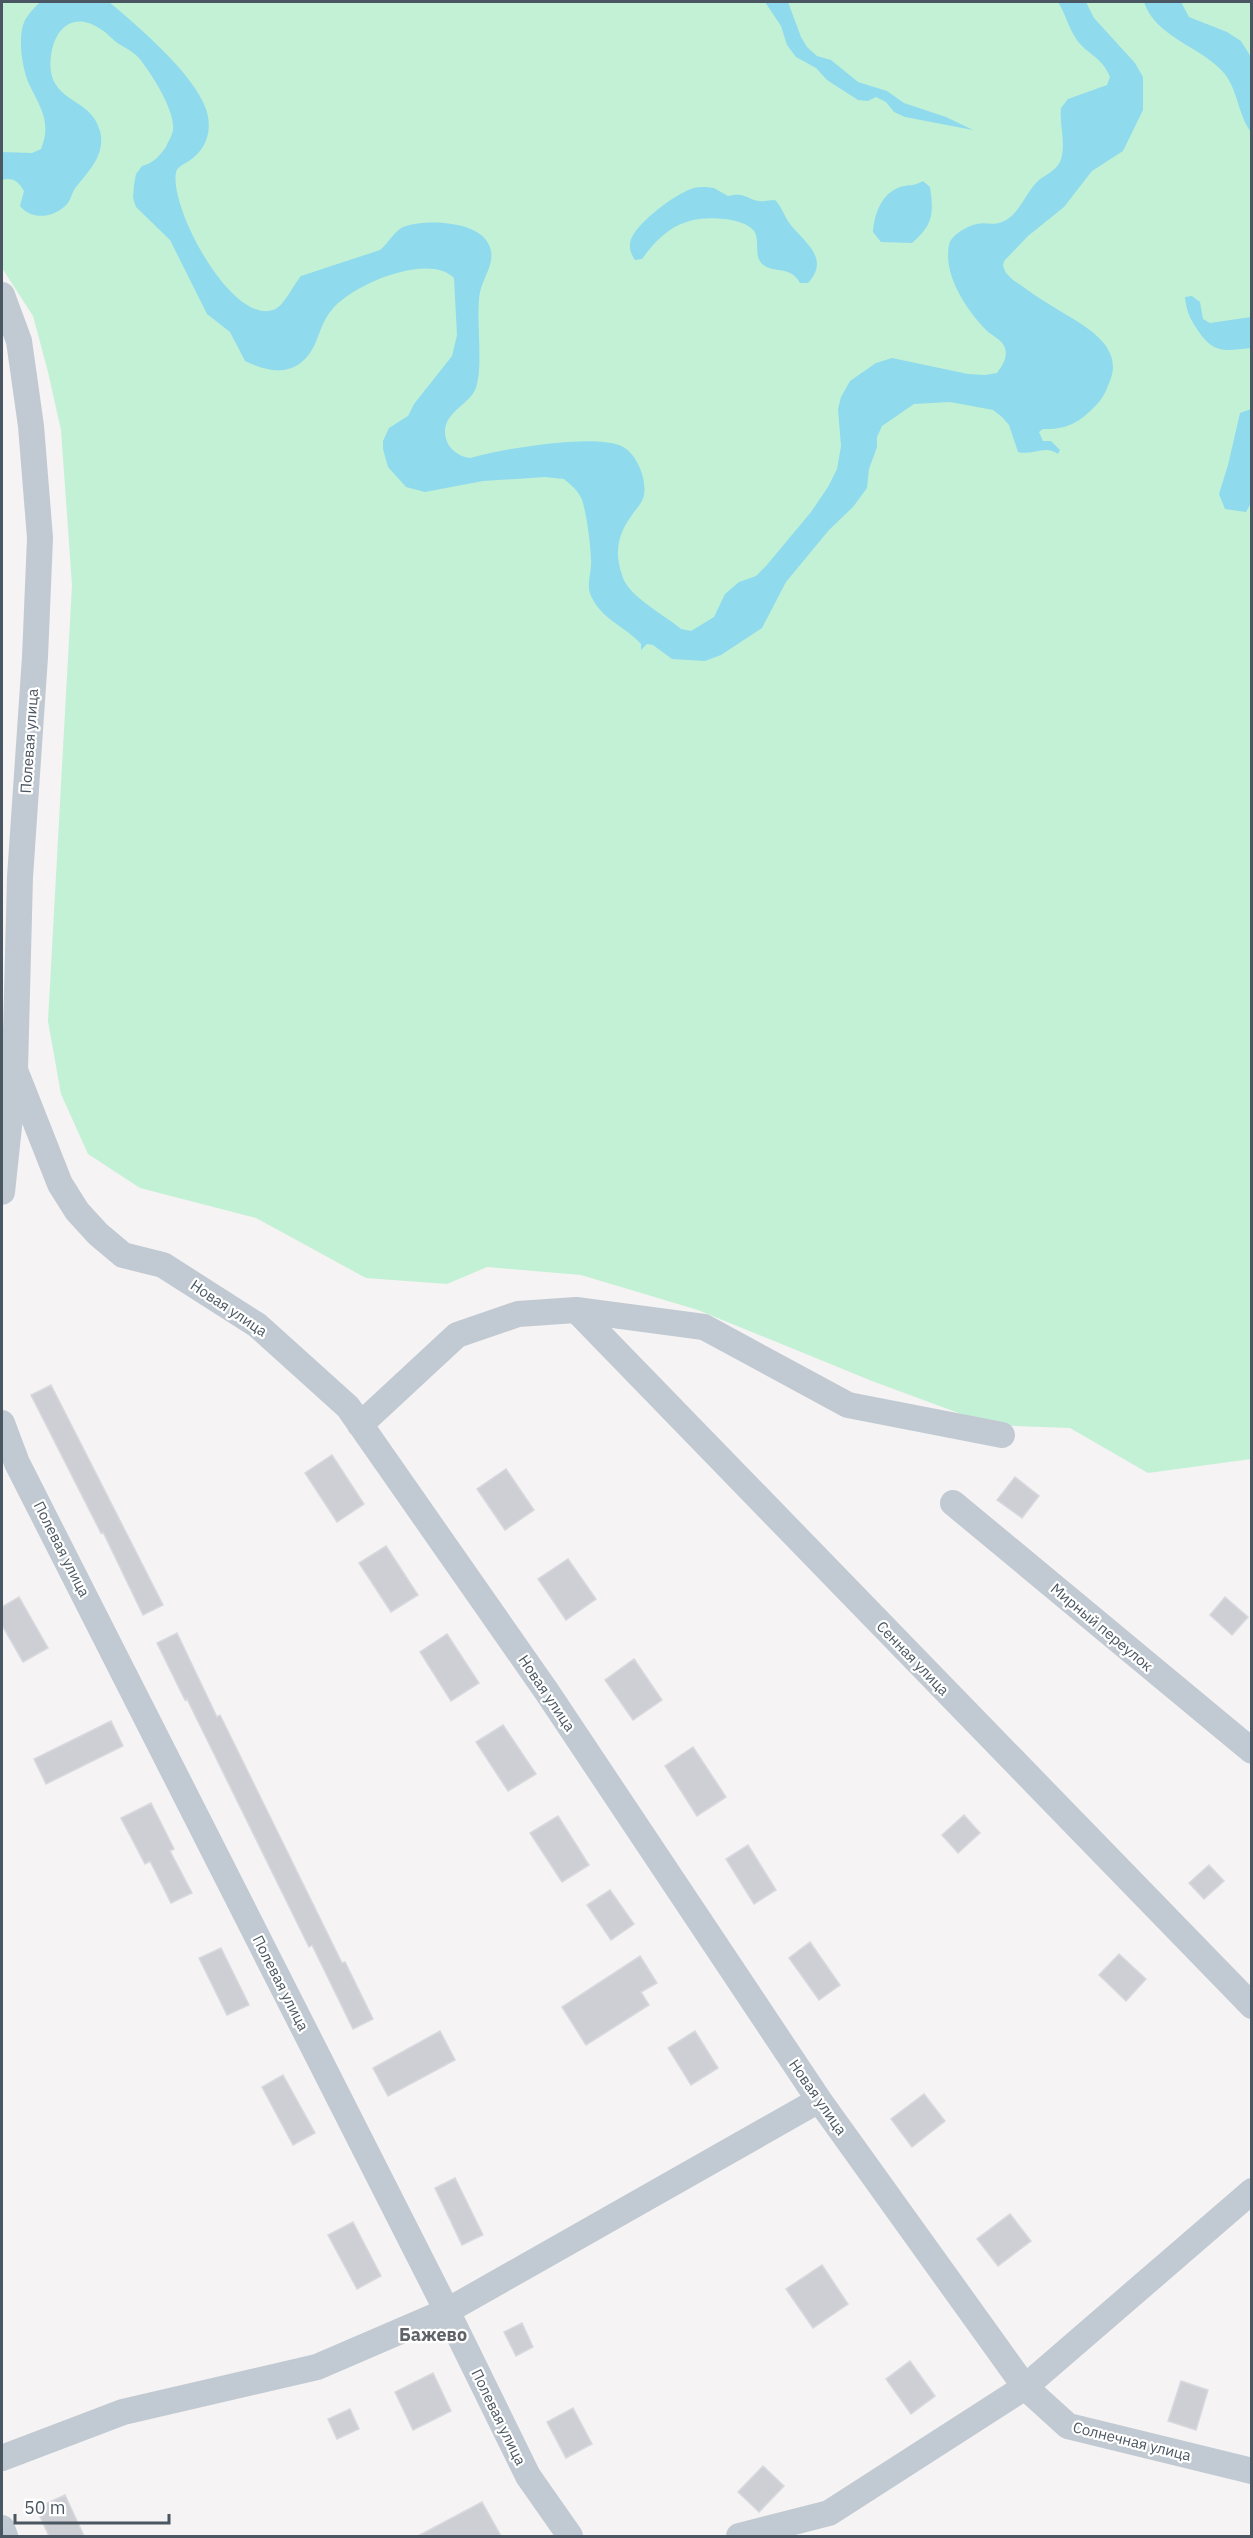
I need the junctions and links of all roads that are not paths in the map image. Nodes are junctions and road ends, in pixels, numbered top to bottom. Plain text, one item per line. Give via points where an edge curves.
1 (2, 295) edge
2 (15, 1070) junction
3 (2, 1192) edge
4 (576, 1310) junction
5 (2, 1423) edge
6 (360, 1425) junction
7 (1002, 1435) dead end
8 (953, 1503) dead end
9 (1251, 1750) edge
10 (1251, 2006) edge
11 (819, 2100) junction
12 (1251, 2191) edge
13 (447, 2311) junction
14 (1025, 2387) junction
15 (2, 2458) edge
16 (1251, 2471) edge
17 (2, 2528) edge
18 (5, 2536) edge
19 (570, 2536) edge
20 (739, 2536) edge

1 - 2 street, Полевая улица via 19,341 40,538 20,878
2 - 3 street, Полевая улица
2 - 6 street, Новая улица via 60,1184 98,1234 123,1255 163,1265 257,1325 348,1407
4 - 6 street via 518,1314 458,1335
4 - 7 street via 704,1327 848,1404
4 - 10 street, Сенная улица
5 - 13 street, Полевая улица via 17,1463
6 - 11 street, Новая улица via 554,1702
8 - 9 street, Мирный переулок
11 - 13 street
11 - 14 street, Новая улица
12 - 14 street
13 - 15 street via 317,2367 123,2412
13 - 19 street, Полевая улица via 528,2476
14 - 16 street, Солнечная улица via 1068,2426
14 - 20 street via 829,2513
17 - 18 street

